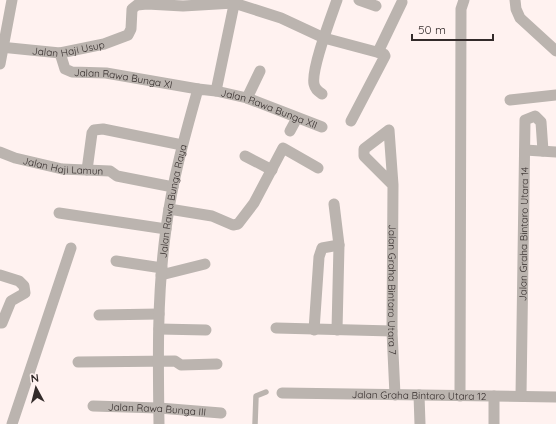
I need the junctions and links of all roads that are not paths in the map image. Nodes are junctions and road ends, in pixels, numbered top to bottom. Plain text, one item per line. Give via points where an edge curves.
1 (12, 0) edge
2 (337, 0) edge
3 (359, 0) edge
4 (464, 0) edge
5 (515, 0) edge
6 (235, 2) edge
7 (402, 2) dead end
8 (376, 6) dead end
9 (324, 38) junction
10 (2, 47) edge
11 (556, 51) edge
12 (60, 52) junction
13 (378, 52) junction
14 (0, 64) edge
15 (260, 71) dead end
16 (198, 89) junction
17 (216, 91) junction
18 (322, 94) dead end
19 (556, 95) edge
20 (247, 98) junction
21 (510, 100) dead end
22 (297, 118) junction
23 (352, 121) dead end
24 (322, 127) dead end
25 (290, 131) dead end
26 (182, 145) junction
27 (525, 150) junction
28 (543, 151) junction
29 (0, 152) edge
30 (556, 152) edge
31 (244, 156) dead end
32 (318, 168) dead end
33 (87, 170) junction
34 (272, 170) junction
35 (393, 185) dead end
36 (173, 187) junction
37 (334, 204) dead end
38 (169, 209) junction
39 (59, 213) dead end
40 (166, 229) junction
41 (338, 246) junction
42 (72, 248) dead end
43 (116, 261) dead end
44 (205, 264) dead end
45 (161, 271) junction
46 (0, 276) edge
47 (160, 314) junction
48 (99, 315) dead end
49 (1, 323) edge
50 (159, 328) junction
51 (276, 328) dead end
52 (206, 330) dead end
53 (314, 330) junction
54 (337, 330) junction
55 (392, 331) junction
56 (159, 361) junction
57 (78, 362) dead end
58 (217, 364) dead end
59 (266, 392) dead end
60 (282, 393) dead end
61 (395, 395) junction
62 (418, 395) junction
63 (460, 396) junction
64 (494, 396) junction
65 (521, 396) junction
66 (556, 397) edge
67 (93, 406) dead end
68 (159, 408) junction
69 (221, 413) dead end
70 (12, 424) edge
71 (159, 424) edge
72 (255, 424) edge
73 (420, 424) edge
74 (494, 424) edge

1 - 10 street via 4,19
2 - 9 street
3 - 8 street
4 - 63 street via 461,9
5 - 11 street via 520,18
6 - 9 street via 281,18
6 - 12 street, Jalan Haji Usup via 134,6 131,11 130,33 104,44
6 - 17 street
7 - 13 street
9 - 13 street
9 - 18 street via 314,83
10 - 12 street, Jalan Haji Usup
10 - 14 street
12 - 16 street, Jalan Rawa Bunga XI via 65,69 72,72 106,73
13 - 23 street via 385,56
15 - 20 street
16 - 17 street
16 - 26 street, Jalan Rawa Bunga Raya
17 - 20 street, Jalan Rawa Bunga XII
19 - 21 street
20 - 22 street, Jalan Rawa Bunga XII
22 - 24 street, Jalan Rawa Bunga XII
22 - 25 street
26 - 33 street via 103,129 94,130
26 - 36 street, Jalan Rawa Bunga Raya
27 - 28 street
27 - 28 street, Jalan Graha Bintaro Utara 14 via 525,120 535,116 541,122
27 - 65 street, Jalan Graha Bintaro Utara 14
28 - 30 street
29 - 33 street, Jalan Haji Lamun via 62,169
31 - 34 street
32 - 34 street via 283,148
33 - 36 street, Jalan Haji Lamun via 110,171 117,176
34 - 38 street via 254,203 238,224 233,225 212,216
35 - 55 street, Jalan Graha Bintaro Utara 7
36 - 38 street, Jalan Rawa Bunga Raya
37 - 41 street
38 - 40 street, Jalan Rawa Bunga Raya
39 - 40 street
40 - 45 street, Jalan Rawa Bunga Raya
41 - 53 street via 322,248 319,257
41 - 54 street
42 - 70 street
43 - 45 street
44 - 45 street
45 - 47 street, Jalan Rawa Bunga Raya
46 - 49 street via 19,281 24,286 25,293 11,301
47 - 48 street
47 - 50 street, Jalan Rawa Bunga Raya
50 - 52 street
50 - 56 street, Jalan Rawa Bunga Raya
51 - 53 street
53 - 54 street
54 - 55 street
55 - 61 street, Jalan Graha Bintaro Utara 7
56 - 57 street
56 - 58 street
56 - 68 street, Jalan Rawa Bunga Raya
59 - 72 lane via 256,396
60 - 61 street, Jalan Graha Bintaro Utara 12
61 - 62 street, Jalan Graha Bintaro Utara 12
62 - 63 street, Jalan Graha Bintaro Utara 12
62 - 73 street
63 - 64 street, Jalan Graha Bintaro Utara 12
64 - 65 street, Jalan Graha Bintaro Utara 12
64 - 74 street
65 - 66 street, Jalan Graha Bintaro Utara 12
67 - 68 street, Jalan Rawa Bunga III
68 - 69 street, Jalan Rawa Bunga III
68 - 71 street, Jalan Rawa Bunga Raya

